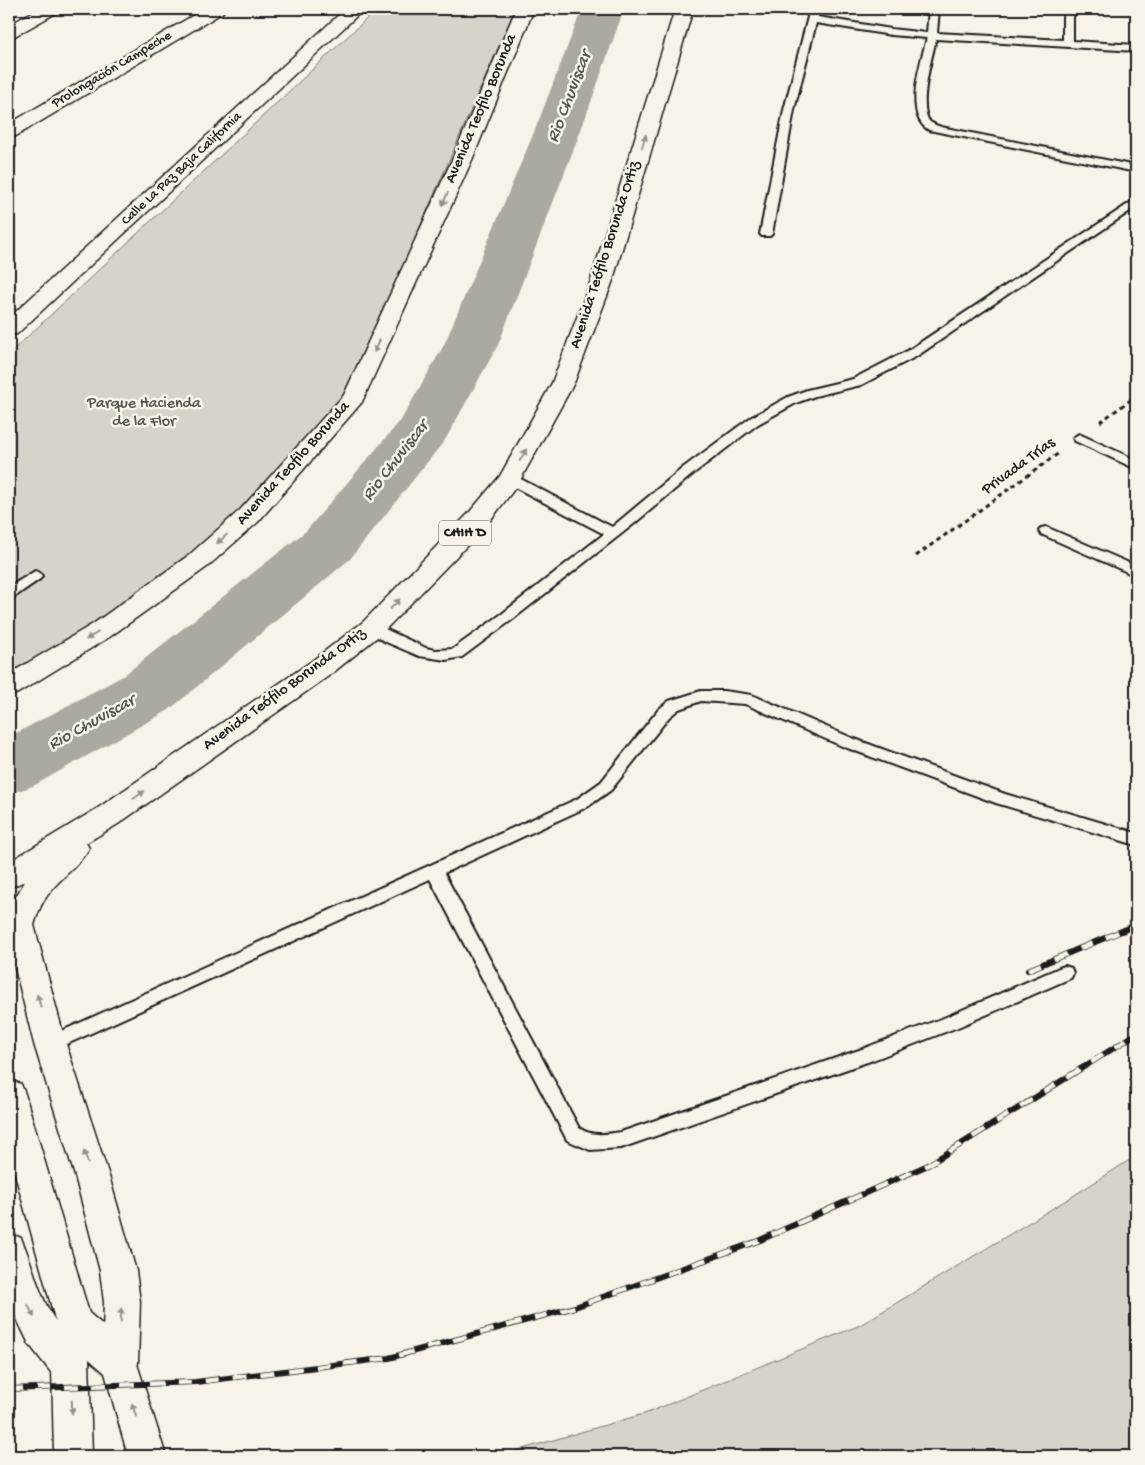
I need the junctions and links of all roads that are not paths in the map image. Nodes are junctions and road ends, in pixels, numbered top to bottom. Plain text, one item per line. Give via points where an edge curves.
1 (50, 9) edge
2 (216, 9) edge
3 (355, 9) edge
4 (525, 9) edge
5 (684, 9) edge
6 (934, 9) edge
7 (1070, 9) edge
8 (814, 14) edge
9 (9, 32) edge
10 (932, 36) junction
11 (1068, 43) junction
12 (1136, 48) edge
13 (9, 132) edge
14 (1136, 169) edge
15 (1136, 202) edge
16 (766, 234) dead end
17 (9, 329) edge
18 (1079, 438) road end
19 (1136, 465) edge
20 (510, 479) junction
21 (1046, 530) dead end
22 (613, 533) junction
23 (1136, 571) edge
24 (35, 576) dead end
25 (9, 594) edge
26 (372, 628) junction
27 (9, 686) edge
28 (108, 816) junction
29 (1136, 839) edge
30 (434, 870) junction
31 (9, 876) edge
32 (1065, 973) dead end
33 (50, 1044) junction
34 (9, 1094) edge
35 (9, 1249) edge
36 (71, 1313) junction
37 (120, 1363) junction
38 (70, 1367) junction
39 (73, 1456) edge
40 (147, 1456) edge

1 - 9 main road
2 - 13 main road, Prolongación Campeche
3 - 17 main road, Calle La Paz Baja California
4 -> 27 main road, Avenida Teofilo Borunda via 462,160 354,397 249,516 198,560 102,630
20 -> 5 main road, Avenida Teófilo Borunda Ortiz / CHIH D via 562,383 601,283
6 - 10 lane
7 - 11 lane
8 - 10 lane via 891,32
8 - 16 lane via 789,110
10 - 11 lane
10 - 14 lane via 921,94 921,110 929,126
11 - 12 lane
15 - 22 lane via 913,353 851,384 792,400 754,421
18 - 19 lane
20 - 22 lane
26 -> 20 main road, Avenida Teófilo Borunda Ortiz / CHIH D via 477,520
21 - 23 lane
22 - 26 lane via 508,616 449,656 420,651
24 - 25 lane
28 -> 26 main road, Avenida Teófilo Borunda Ortiz / CHIH D via 321,668
28 - 31 main road, Avenida Teófilo Borunda Ortiz / CHIH D
33 -> 28 main road via 19,926 25,905 39,884
29 - 30 lane via 1001,799 847,742 747,699 701,696 674,705 664,713 620,770 596,795
30 - 32 lane via 573,1134 590,1142 621,1140 867,1055
30 - 33 lane
37 -> 33 main road via 122,1302 118,1271
34 - 36 main road
35 -> 38 main road via 28,1305 42,1332
36 - 37 main road
36 - 38 main road
40 -> 37 main road
38 -> 39 main road

